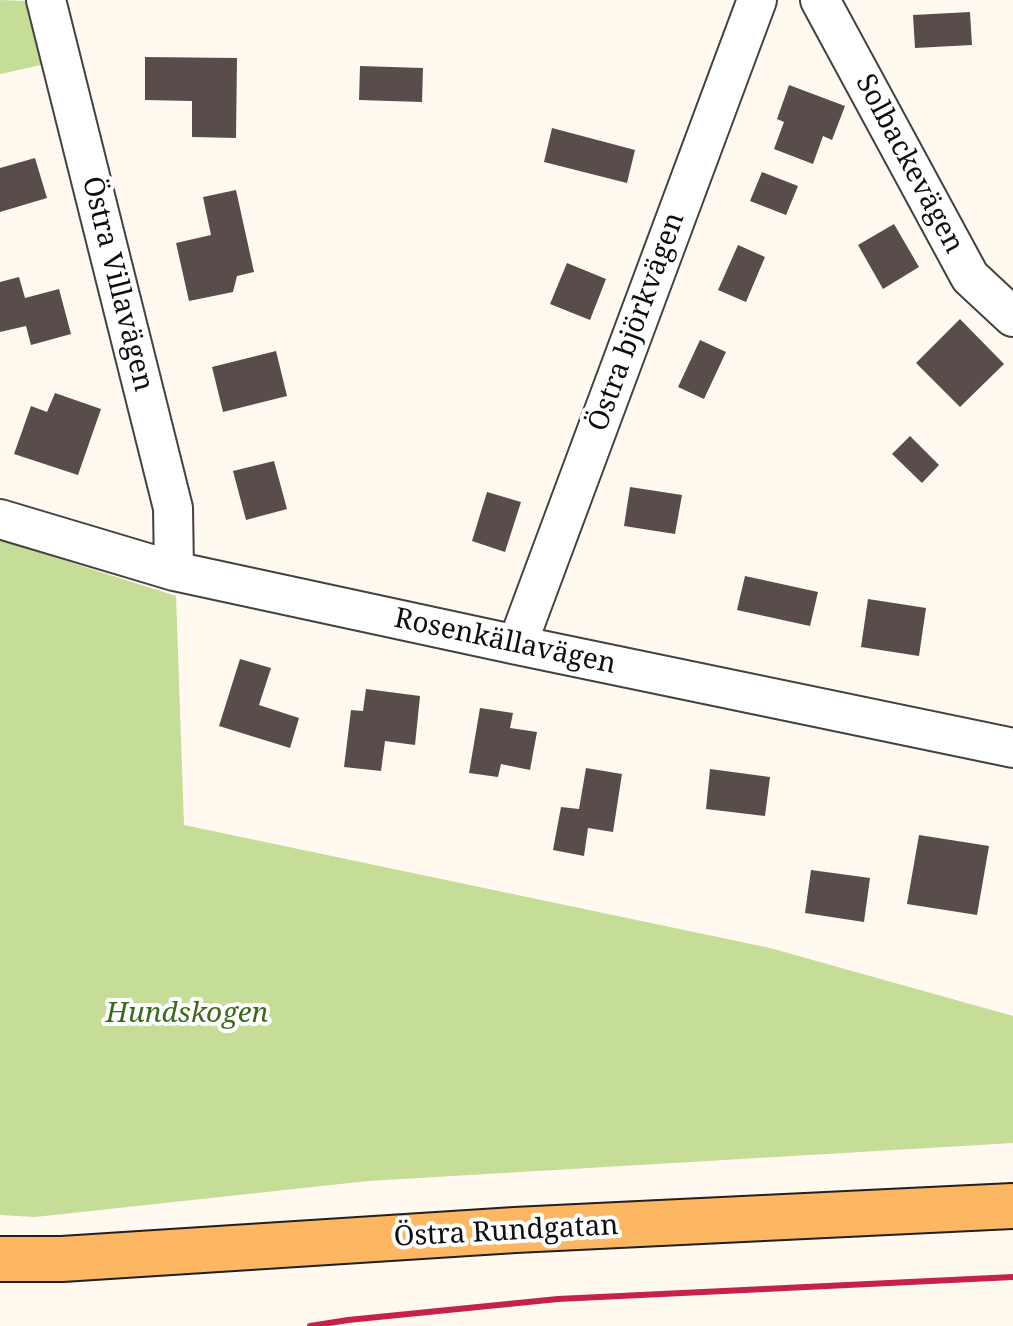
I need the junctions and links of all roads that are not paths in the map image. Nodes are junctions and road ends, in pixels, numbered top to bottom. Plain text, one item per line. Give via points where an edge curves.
1 (46, 0) edge
2 (757, 0) edge
3 (820, 0) edge
4 (1013, 317) edge
5 (0, 519) edge
6 (174, 571) junction
7 (517, 645) junction
8 (1013, 748) edge
9 (1013, 1206) edge
10 (0, 1259) edge

1 - 6 street, Östra Villavägen via 173,508
2 - 7 street, Östra björkvägen
3 - 4 street, Solbackevägen via 970,277
5 - 6 street, Rosenkällavägen
6 - 7 street, Rosenkällavägen
7 - 8 street, Rosenkällavägen
9 - 10 main road, Östra Rundgatan

